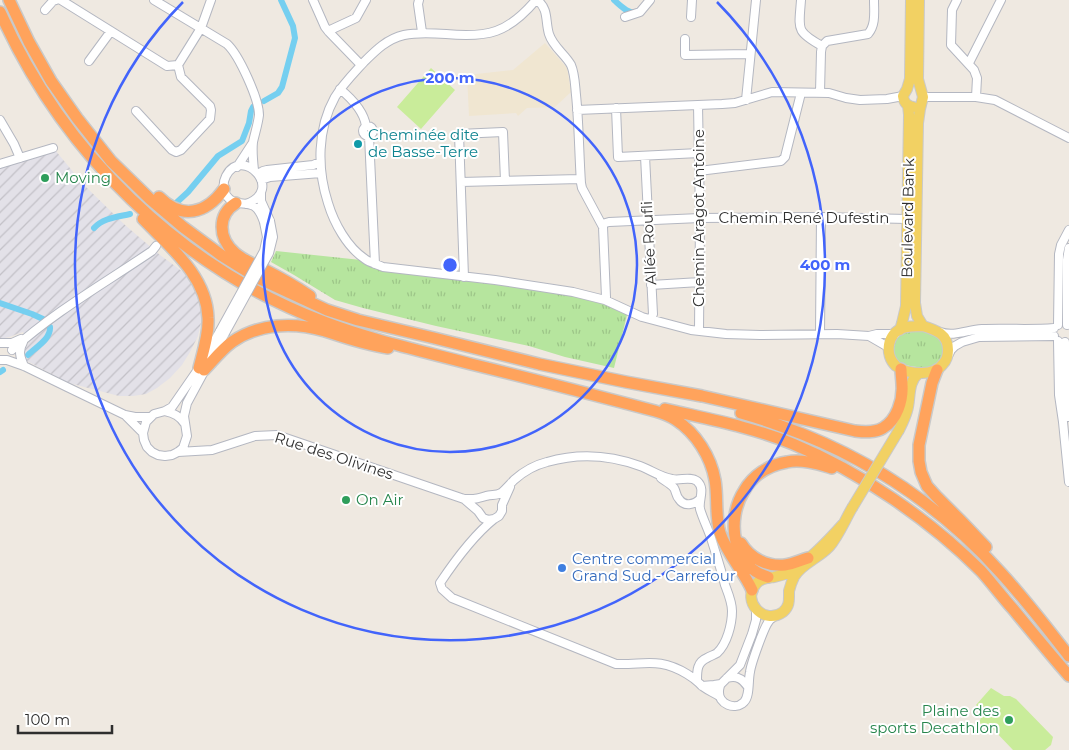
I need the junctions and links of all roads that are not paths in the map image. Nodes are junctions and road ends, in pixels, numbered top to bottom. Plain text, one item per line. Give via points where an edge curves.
1 (10, 0) edge
2 (56, 0) edge
3 (60, 0) edge
4 (154, 0) edge
5 (211, 0) edge
6 (313, 0) edge
7 (366, 0) edge
8 (410, 0) edge
9 (537, 0) edge
10 (650, 0) edge
11 (692, 0) edge
12 (756, 0) edge
13 (801, 0) edge
14 (874, 0) edge
15 (911, 0) edge
16 (919, 0) edge
17 (957, 0) edge
18 (1001, 0) edge
19 (419, 2) edge
20 (44, 10) dead end
21 (0, 12) edge
22 (625, 17) dead end
23 (691, 17) dead end
24 (201, 28) junction
25 (111, 31) junction
26 (328, 31) junction
27 (422, 32) junction
28 (685, 39) dead end
29 (822, 46) junction
30 (750, 54) junction
31 (89, 61) dead end
32 (969, 63) junction
33 (178, 65) junction
34 (361, 65) junction
35 (51, 81) junction
36 (340, 89) junction
37 (802, 92) junction
38 (820, 92) junction
39 (976, 96) junction
40 (906, 97) junction
41 (922, 97) junction
42 (746, 100) junction
43 (698, 105) junction
44 (616, 108) junction
45 (136, 110) dead end
46 (578, 110) junction
47 (1, 123) edge
48 (1069, 138) edge
49 (253, 142) junction
50 (53, 148) dead end
51 (699, 153) junction
52 (645, 156) junction
53 (20, 158) junction
54 (320, 162) junction
55 (0, 164) edge
56 (237, 167) junction
57 (102, 170) junction
58 (699, 171) junction
59 (321, 173) junction
60 (258, 174) junction
61 (580, 179) junction
62 (505, 181) junction
63 (461, 182) junction
64 (224, 189) junction
65 (260, 192) junction
66 (241, 204) junction
67 (821, 217) junction
68 (700, 218) junction
69 (907, 219) junction
70 (267, 221) junction
71 (648, 221) junction
72 (602, 224) junction
73 (1069, 230) edge
74 (156, 246) dead end
75 (1069, 248) edge
76 (376, 264) junction
77 (464, 276) junction
78 (700, 282) junction
79 (652, 284) junction
80 (605, 300) junction
81 (652, 319) junction
82 (358, 320) junction
83 (923, 326) junction
84 (1068, 327) edge
85 (699, 331) junction
86 (897, 332) junction
87 (939, 332) junction
88 (820, 334) junction
89 (1060, 335) edge
90 (869, 336) junction
91 (25, 338) junction
92 (888, 347) junction
93 (430, 353) junction
94 (5, 354) edge
95 (948, 356) junction
96 (24, 366) junction
97 (202, 369) junction
98 (901, 369) junction
99 (568, 370) junction
100 (938, 370) junction
101 (919, 373) junction
102 (536, 380) junction
103 (909, 398) junction
104 (165, 411) junction
105 (125, 415) junction
106 (150, 417) junction
107 (185, 425) junction
108 (1067, 426) edge
109 (143, 433) junction
110 (187, 436) junction
111 (202, 451) junction
112 (178, 452) junction
113 (654, 473) junction
114 (515, 479) junction
115 (682, 480) junction
116 (1069, 482) edge
117 (869, 484) junction
118 (676, 490) junction
119 (493, 496) junction
120 (482, 498) junction
121 (464, 499) junction
122 (700, 499) junction
123 (690, 504) junction
124 (502, 505) junction
125 (479, 513) junction
126 (703, 518) junction
127 (494, 519) junction
128 (842, 524) junction
129 (735, 530) junction
130 (473, 540) junction
131 (808, 558) junction
132 (771, 577) junction
133 (752, 590) junction
134 (789, 591) junction
135 (756, 609) junction
136 (777, 615) junction
137 (1069, 655) edge
138 (1069, 676) edge
139 (724, 681) junction
140 (700, 683) junction
141 (748, 687) junction
142 (719, 696) junction

1 - 35 highway
2 - 20 street
3 - 25 street
4 - 24 street
5 - 24 street
6 - 26 street
7 - 26 street via 356,18
8 - 19 street
9 - 27 street via 506,27 486,34 466,36
9 - 46 street via 546,11 552,42 571,66
10 - 22 street via 640,12
11 - 23 street
12 - 30 street
13 - 29 street via 800,29
14 - 29 street via 874,24 868,34 827,41
15 - 40 main road, Boulevard Bank via 910,78
16 - 41 main road, Boulevard Bank via 918,75
17 - 32 street via 952,10 951,45
18 - 32 street
19 - 27 street
21 - 57 highway via 40,88
24 - 33 street
24 - 49 street via 232,49 242,65 258,104
25 - 31 street
25 - 33 street via 167,66
26 - 34 street
27 - 34 street via 394,38
28 - 30 street via 685,55
29 - 38 street
30 - 42 street
32 - 39 street via 977,78
33 - 45 street via 181,76 210,106 210,120 176,152
34 - 36 street
35 - 64 highway via 114,154 170,206 192,212 200,210 212,203
35 - 82 highway via 111,161 183,227 258,278 327,310
36 - 54 street via 324,125
36 - 76 street via 360,111 366,126 363,133 369,136
37 - 38 street
37 - 42 street via 772,92
37 - 58 street via 785,157
38 - 40 street via 860,100
39 - 41 street
39 - 48 street via 995,100
40 - 41 main road via 916,107
40 - 41 main road via 913,87
40 - 69 main road, Boulevard Bank via 909,117
41 - 83 main road, Boulevard Bank via 918,124 915,303
42 - 43 street
43 - 44 street
43 - 51 street, Chemin Aragot Antoine
44 - 46 street
44 - 52 street via 618,157
46 - 61 street
47 - 53 street
49 - 56 street
49 - 60 street
50 - 53 street
51 - 52 street
51 - 58 street, Chemin Aragot Antoine
52 - 71 street, Allée Roufli
53 - 55 street
54 - 59 street
54 - 60 street
56 - 60 street via 243,166
56 - 64 street via 225,178
57 - 93 highway via 174,237 252,290 322,322
57 - 97 highway via 173,249 200,286 208,318
58 - 68 street, Chemin Aragot Antoine
59 - 60 street via 270,177
59 - 76 street via 336,224 355,250
60 - 65 street via 262,186
61 - 62 street
61 - 72 street
62 - 63 street
62 - 63 street via 503,132 459,134
63 - 77 street
64 - 66 street via 231,200
65 - 66 street via 252,202
65 - 70 street
66 - 70 street via 253,206
66 - 82 highway via 229,208 222,224 222,232 236,254 330,308
67 - 68 street, Chemin René Dufestin
67 - 69 street, Chemin René Dufestin
67 - 88 street
68 - 71 street, Chemin René Dufestin
68 - 78 street, Chemin Aragot Antoine
69 - 86 main road, Boulevard Bank via 906,306
70 - 97 street, bridge via 273,237 269,253
71 - 72 street, Chemin René Dufestin
71 - 79 street, Allée Roufli
72 - 80 street
73 - 89 street via 1059,254
74 - 91 street
75 - 84 street
76 - 77 street
77 - 80 street via 573,292
78 - 79 street
78 - 85 street, Chemin Aragot Antoine
79 - 81 street, Allée Roufli
80 - 81 street
81 - 85 street
82 - 99 highway
83 - 86 main road
83 - 87 main road
84 - 89 street via 1062,324
85 - 88 street
86 - 90 street
86 - 92 main road
87 - 89 street via 954,334 980,329
87 - 95 main road via 948,343
88 - 90 street
89 - 95 street via 979,337 955,346
89 - 108 street via 1059,395
90 - 92 street
91 - 94 street
91 - 96 street via 19,354
92 - 98 main road via 892,362
93 - 97 highway via 372,346 323,331 277,325 233,341
93 - 102 highway
94 - 96 street
95 - 100 main road
96 - 105 street
97 - 104 street via 172,407
97 - 107 street via 187,403
98 - 99 highway via 902,390 898,410 883,428 870,432 855,432 702,396
98 - 101 main road
98 - 103 main road
99 - 137 highway via 753,416 838,449 866,464 924,502 978,549 1002,573
100 - 101 main road
100 - 137 highway via 932,383 919,445 921,472 927,486 1014,576
101 - 103 main road via 912,383
102 - 117 highway via 749,428 832,461
102 - 133 highway via 655,411 677,420 691,433 702,446 712,468 722,539
103 - 128 main road, bridge via 907,413 899,430
104 - 106 street
104 - 107 street via 177,415
105 - 106 street
105 - 109 street
106 - 109 street
107 - 110 street
108 - 116 street
109 - 112 street via 152,452 165,456
110 - 111 street
110 - 112 street
111 - 112 street, Rue des Olivines
111 - 121 street, Rue des Olivines via 255,436 277,435
113 - 114 street via 624,460 590,455 547,462
113 - 115 street
113 - 118 street
114 - 119 street
114 - 124 street
115 - 118 street
115 - 122 street via 692,478 699,483
117 - 129 highway via 820,464 789,461 777,464 756,476 744,490 736,507
117 - 138 highway via 928,525 981,572
118 - 123 street via 680,501
119 - 120 street
119 - 124 street
120 - 121 street
120 - 125 street
121 - 125 street
122 - 123 street
122 - 126 street
123 - 126 street
124 - 127 street via 502,512
125 - 127 street via 488,520
125 - 130 street via 480,526
126 - 140 street via 732,610 724,643 718,652 701,662 697,671
127 - 130 street
128 - 131 main road
128 - 134 main road via 830,546 794,576
129 - 131 highway via 748,553 760,561 786,564
129 - 132 highway via 736,543 744,559 754,571
130 - 140 street via 440,584 452,598 616,664 667,664
131 - 132 main road via 790,572
132 - 133 main road via 759,581
132 - 134 main road via 786,584
133 - 135 main road
134 - 136 main road via 788,606
135 - 136 main road via 765,615
135 - 139 street via 756,620 740,665
136 - 141 street via 769,620 750,670
139 - 140 street via 714,686
139 - 141 street via 740,678
139 - 142 street via 718,690
140 - 142 street
141 - 142 street via 747,698 738,706 727,705

